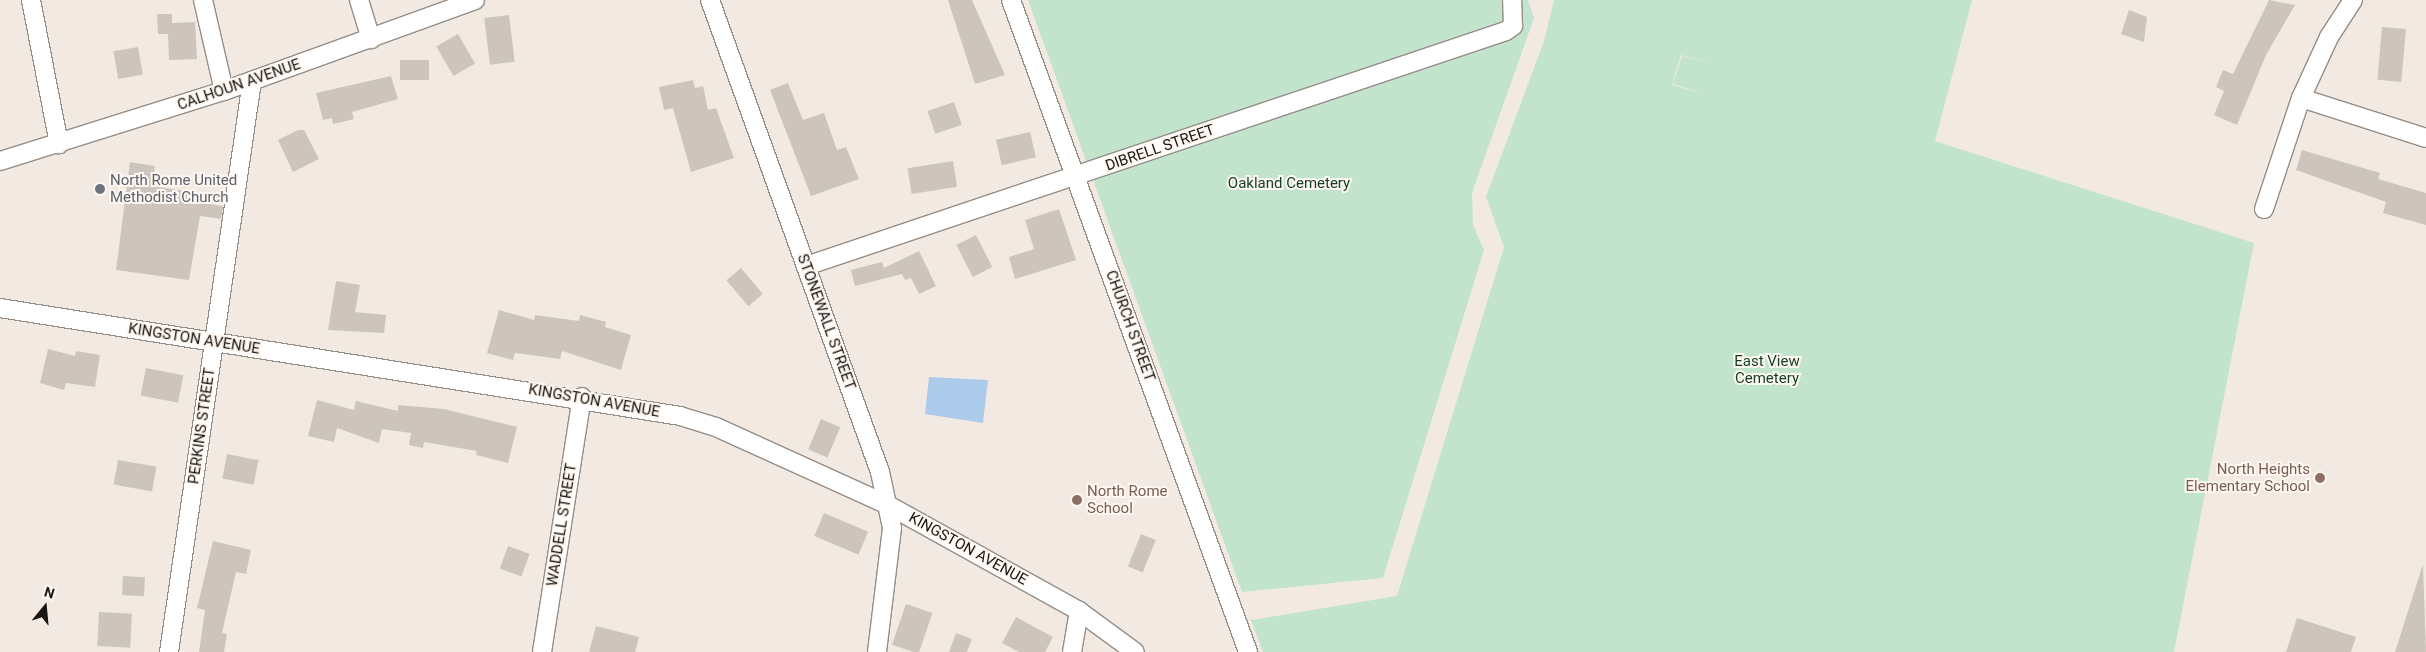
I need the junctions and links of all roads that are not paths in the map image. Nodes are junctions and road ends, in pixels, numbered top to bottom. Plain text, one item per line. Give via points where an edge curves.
1 (30, 0) edge
2 (203, 0) edge
3 (359, 0) edge
4 (475, 0) edge
5 (710, 0) edge
6 (1011, 0) edge
7 (1512, 0) edge
8 (2353, 0) edge
9 (371, 39) junction
10 (252, 80) junction
11 (224, 91) junction
12 (2301, 98) junction
13 (2426, 138) edge
14 (59, 144) junction
15 (0, 161) edge
16 (1076, 176) junction
17 (2264, 209) dead end
18 (806, 266) junction
19 (0, 308) edge
20 (215, 343) junction
21 (582, 397) junction
22 (888, 505) junction
23 (1079, 611) junction
24 (169, 652) edge
25 (542, 652) edge
26 (877, 652) edge
27 (1072, 652) edge
28 (1135, 652) edge
29 (1248, 652) edge

1 - 14 street
2 - 11 street
3 - 9 street
4 - 9 street, CALHOUN AVENUE
5 - 18 street, STONEWALL STREET
6 - 16 street, CHURCH STREET
7 - 16 street, DIBRELL STREET via 1513,26
8 - 12 street
9 - 10 street, CALHOUN AVENUE
10 - 11 street, CALHOUN AVENUE
10 - 20 street, PERKINS STREET
11 - 14 street, CALHOUN AVENUE
12 - 13 street
12 - 17 street
14 - 15 street, CALHOUN AVENUE
16 - 18 street, DIBRELL STREET
16 - 29 street, CHURCH STREET
18 - 22 street, STONEWALL STREET
19 - 20 street, KINGSTON AVENUE
20 - 21 street, KINGSTON AVENUE
20 - 24 street, PERKINS STREET
21 - 22 street, KINGSTON AVENUE via 716,427
21 - 25 street, WADDELL STREET
22 - 23 street, KINGSTON AVENUE
22 - 26 street, STONEWALL STREET via 892,528
23 - 27 street
23 - 28 street, KINGSTON AVENUE

